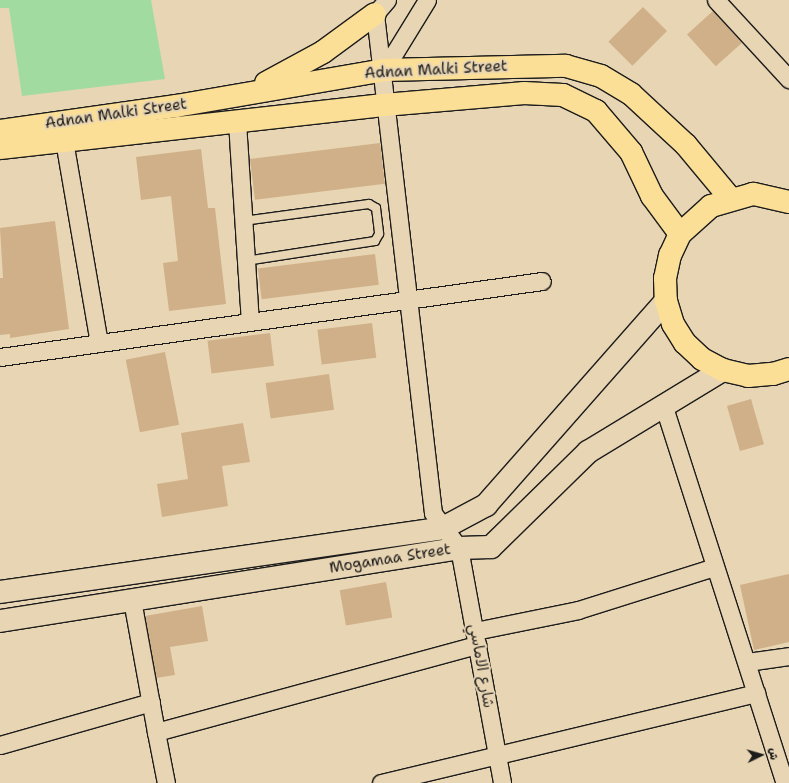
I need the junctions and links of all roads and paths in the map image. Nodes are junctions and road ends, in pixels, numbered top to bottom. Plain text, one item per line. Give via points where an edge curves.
1 (427, 0) edge
2 (716, 0) edge
3 (381, 7) edge
4 (384, 70) junction
5 (789, 79) edge
6 (250, 92) junction
7 (384, 105) junction
8 (237, 122) junction
9 (0, 131) edge
10 (62, 131) junction
11 (0, 148) edge
12 (730, 198) junction
13 (789, 202) edge
14 (243, 221) junction
15 (680, 234) junction
16 (246, 261) junction
17 (542, 281) dead end
18 (406, 299) junction
19 (666, 301) junction
20 (250, 322) junction
21 (99, 343) junction
22 (0, 357) edge
23 (789, 369) edge
24 (723, 370) junction
25 (664, 407) junction
26 (443, 528) junction
27 (460, 548) junction
28 (714, 567) junction
29 (0, 592) edge
30 (132, 600) junction
31 (0, 621) edge
32 (476, 638) junction
33 (789, 656) edge
34 (747, 662) junction
35 (756, 693) junction
36 (151, 702) junction
37 (156, 732) junction
38 (0, 745) edge
39 (497, 754) junction
40 (166, 783) edge
41 (381, 783) edge
42 (502, 783) edge
43 (785, 783) edge

1 - 4 street
2 - 5 street
3 - 4 street
3 - 6 main road via 323,52
4 - 6 main road, Adnan Malki Street
4 - 7 street
4 - 12 main road, Adnan Malki Street via 566,66 601,76 631,94 686,144
6 - 10 main road, Adnan Malki Street
7 - 8 main road, Adnan Malki Street
7 - 15 main road, Adnan Malki Street via 524,92 563,95 601,117 631,152 652,196
7 - 18 street
8 - 10 main road, Adnan Malki Street
8 - 14 street
9 - 10 main road, Adnan Malki Street
10 - 11 main road, Adnan Malki Street
10 - 21 street
12 - 13 main road via 753,194
12 - 15 main road via 700,214
14 - 16 street
14 - 16 lane via 369,204 376,208 379,234 375,241
15 - 19 main road via 668,262
16 - 20 street
17 - 18 street
18 - 20 street
18 - 26 street via 433,513
19 - 24 main road via 685,343 702,360
19 - 26 main road, Mogamaa Street via 486,505
20 - 21 street
21 - 22 street
23 - 24 main road via 773,374 748,376
24 - 25 main road, Mogamaa Street
25 - 27 main road, Mogamaa Street via 588,452 491,547
25 - 28 street
26 - 27 street
26 - 29 main road, Mogamaa Street
27 - 30 main road, Mogamaa Street
27 - 32 street, شارع الاماسي
28 - 32 street via 578,610
28 - 34 street
30 - 31 main road, Mogamaa Street
30 - 36 street
32 - 37 street
32 - 39 street, شارع الاماسي
33 - 34 street
34 - 35 street
35 - 39 street
35 - 43 street
36 - 37 street
36 - 38 street
37 - 40 street
39 - 41 street
39 - 42 street, شارع الاماسي

